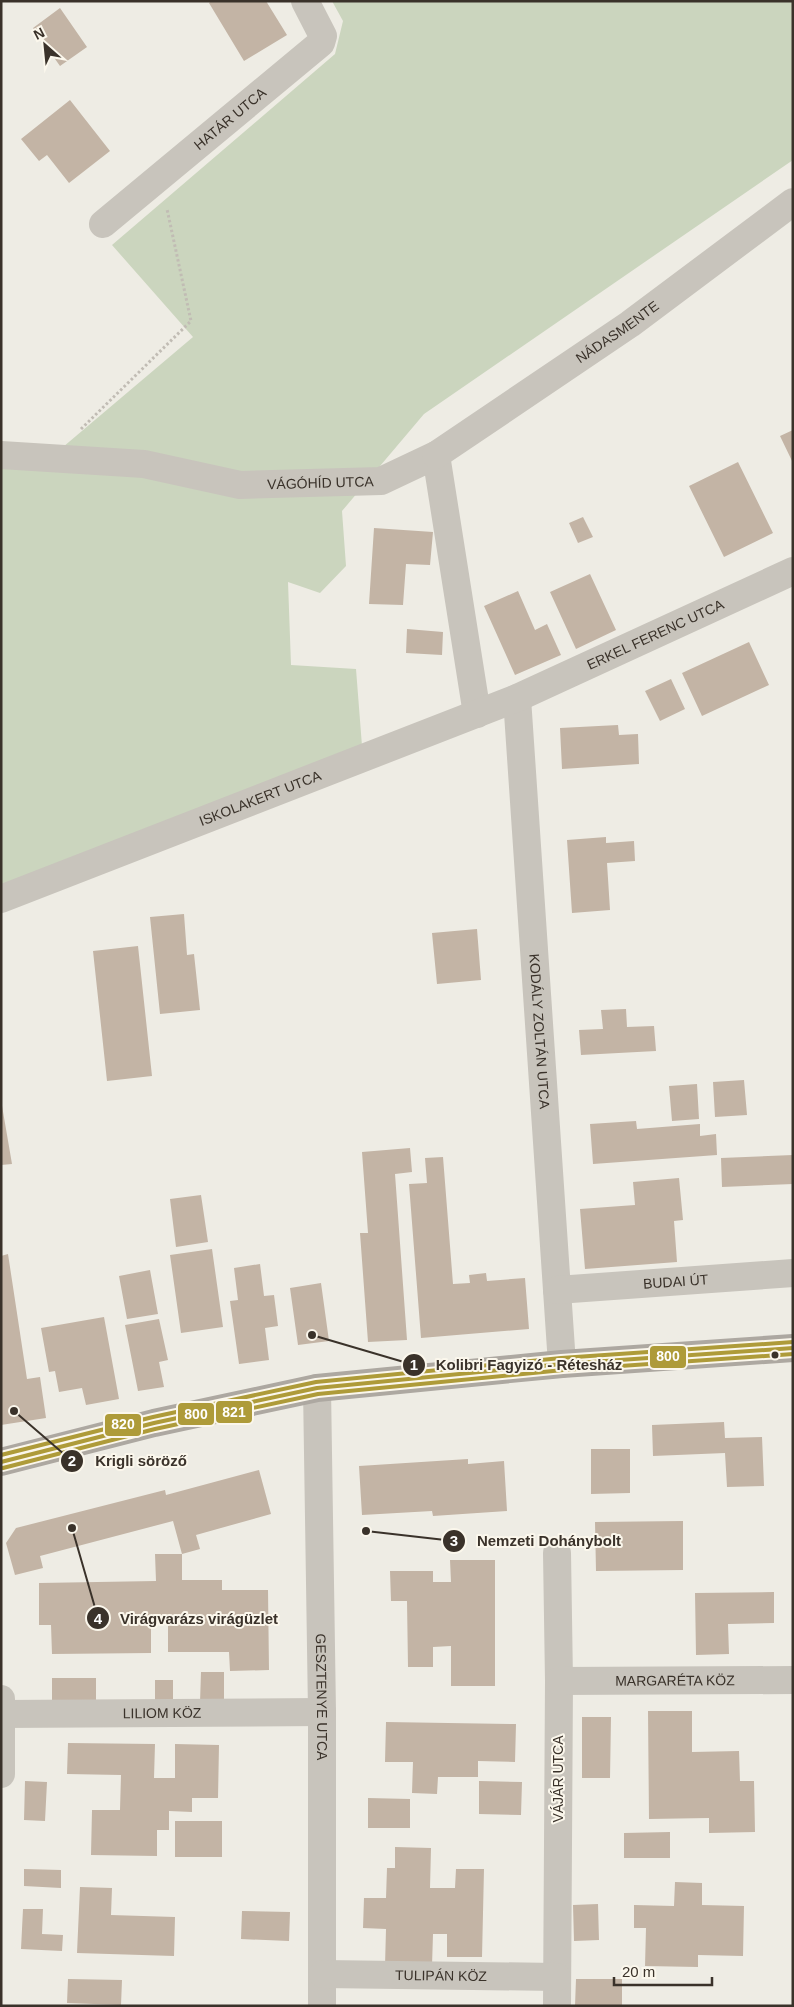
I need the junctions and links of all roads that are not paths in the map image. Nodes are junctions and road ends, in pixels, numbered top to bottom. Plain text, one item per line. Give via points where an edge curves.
1 (305, 1) edge
2 (793, 202) edge
3 (103, 224) dead end
4 (1, 455) edge
5 (436, 455) junction
6 (793, 571) edge
7 (517, 698) junction
8 (477, 714) junction
9 (1, 900) edge
10 (793, 1273) edge
11 (557, 1290) junction
12 (793, 1348) edge
13 (562, 1364) junction
14 (317, 1388) junction
15 (1, 1462) edge
16 (557, 1553) dead end
17 (793, 1680) edge
18 (559, 1681) junction
19 (2, 1707) edge
20 (322, 1712) junction
21 (1, 1774) edge
22 (323, 1974) junction
23 (557, 1977) junction
24 (322, 2006) edge
25 (557, 2006) edge

1 - 3 street, HATÁR UTCA via 323,36 321,43
2 - 5 street, NÁDASMENTE via 630,324
4 - 5 street, VÁGÓHÍD UTCA via 144,464 240,485 381,481
5 - 8 street
6 - 7 street, ERKEL FERENC UTCA
7 - 8 street, ISKOLAKERT UTCA
7 - 11 street, KODÁLY ZOLTÁN UTCA
8 - 9 street, ISKOLAKERT UTCA
10 - 11 street, BUDAI ÚT
11 - 13 street, KODÁLY ZOLTÁN UTCA
12 - 13 main road
13 - 14 main road
14 - 15 main road via 154,1423
14 - 20 street, GESZTENYE UTCA
16 - 18 street, VÁJÁR UTCA
17 - 18 street, MARGARÉTA KÖZ
18 - 23 street, VÁJÁR UTCA
19 - 20 street, LILIOM KÖZ
19 - 21 street
20 - 22 street, GESZTENYE UTCA
22 - 23 street, TULIPÁN KÖZ
22 - 24 street, GESZTENYE UTCA
23 - 25 street, VÁJÁR UTCA

